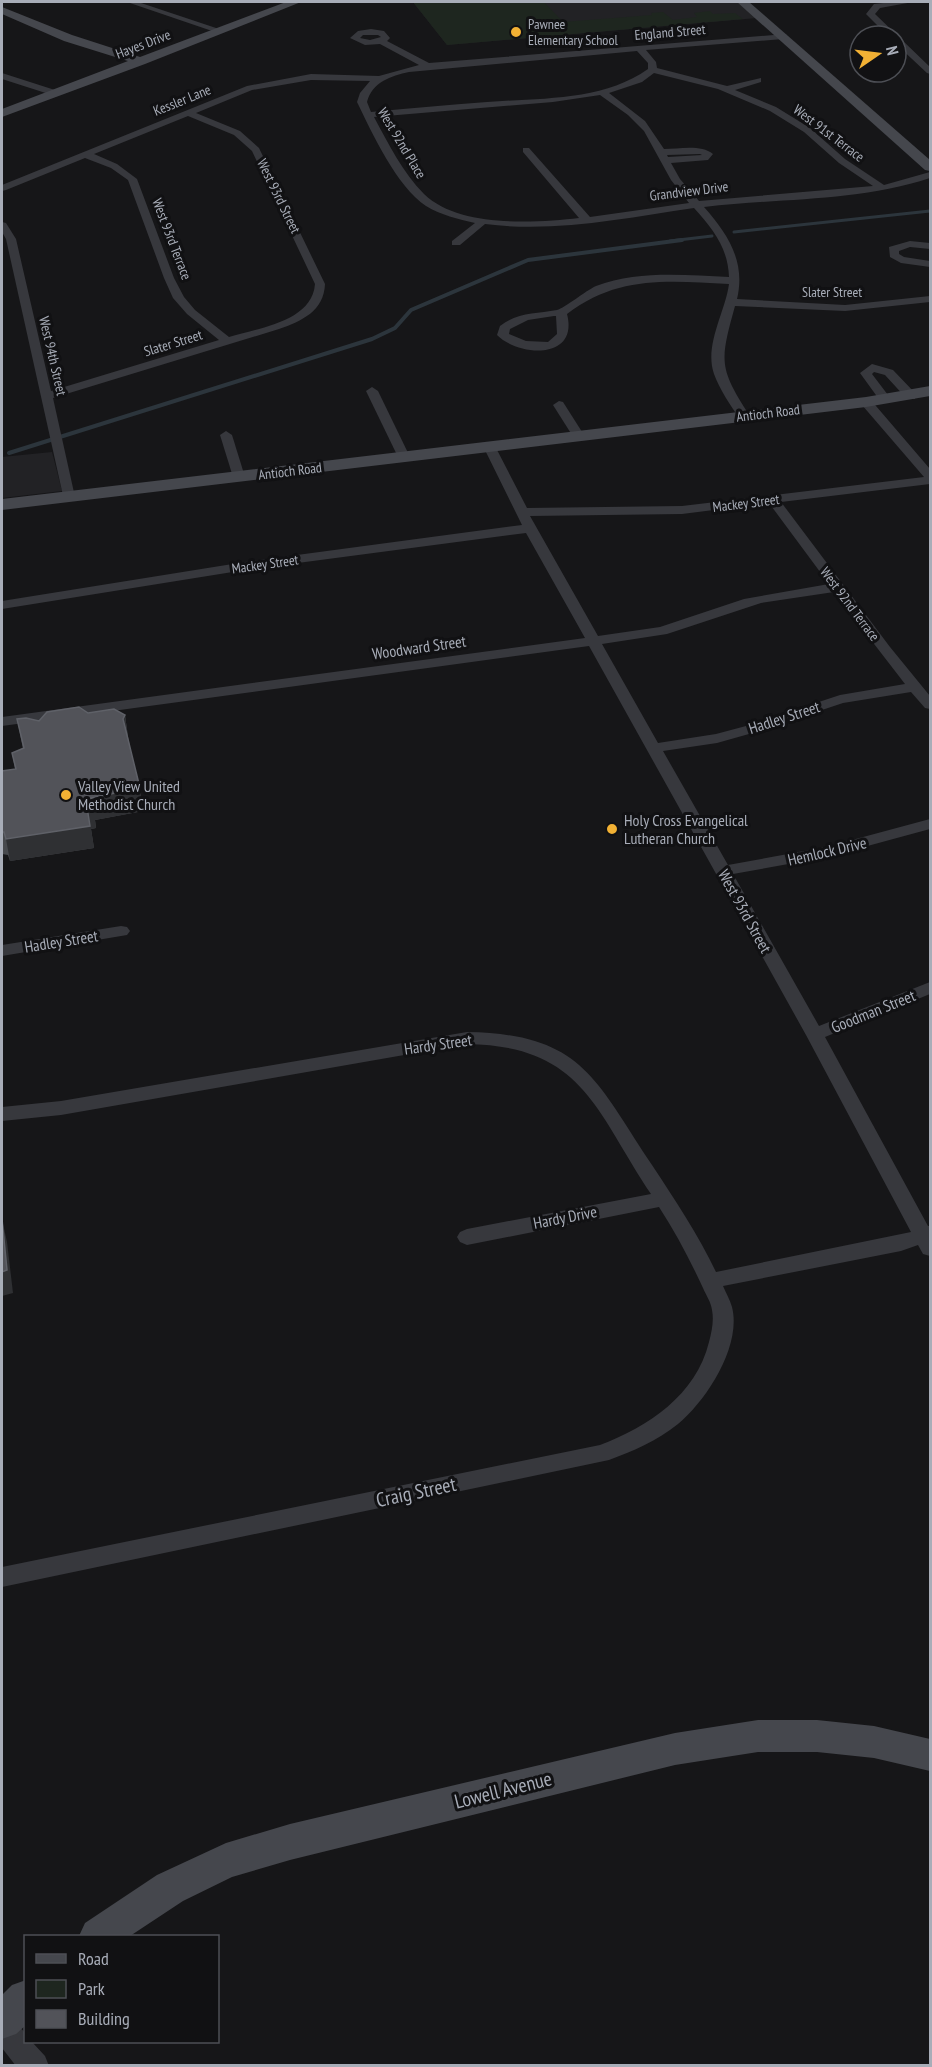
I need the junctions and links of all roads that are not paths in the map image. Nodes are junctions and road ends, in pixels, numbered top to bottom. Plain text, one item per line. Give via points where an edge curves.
1 (131, 2) edge
2 (295, 2) edge
3 (743, 2) edge
4 (909, 2) edge
5 (2, 10) edge
6 (880, 24) edge
7 (221, 31) junction
8 (783, 36) junction
9 (381, 41) dead end
10 (640, 49) junction
11 (908, 51) edge
12 (141, 61) junction
13 (428, 66) junction
14 (653, 70) junction
15 (930, 71) edge
16 (2, 76) edge
17 (382, 79) junction
18 (758, 80) dead end
19 (727, 89) junction
20 (600, 92) junction
21 (55, 93) junction
22 (2, 113) edge
23 (188, 113) junction
24 (368, 115) junction
25 (526, 150) dead end
26 (84, 154) junction
27 (930, 167) edge
28 (930, 175) edge
29 (881, 187) junction
30 (2, 188) edge
31 (697, 204) junction
32 (586, 219) junction
33 (483, 221) junction
34 (2, 225) edge
35 (456, 243) dead end
36 (930, 246) edge
37 (930, 264) edge
38 (735, 281) junction
39 (930, 299) edge
40 (732, 302) junction
41 (307, 312) joint
42 (561, 313) junction
43 (228, 342) junction
44 (372, 391) dead end
45 (922, 395) edge
46 (46, 396) junction
47 (885, 399) junction
48 (866, 402) junction
49 (559, 405) dead end
50 (744, 416) junction
51 (226, 435) dead end
52 (578, 435) junction
53 (489, 446) junction
54 (404, 457) junction
55 (239, 477) junction
56 (930, 478) edge
57 (69, 497) junction
58 (773, 500) junction
59 (2, 505) edge
60 (524, 512) junction
61 (530, 528) junction
62 (838, 587) junction
63 (2, 605) edge
64 (595, 640) junction
65 (914, 687) junction
66 (930, 705) edge
67 (2, 722) edge
68 (655, 748) junction
69 (930, 824) edge
70 (722, 871) junction
71 (121, 932) dead end
72 (2, 951) edge
73 (930, 988) edge
74 (815, 1035) junction
75 (2, 1114) edge
76 (664, 1199) junction
77 (467, 1237) dead end
78 (928, 1239) edge
79 (710, 1281) junction
80 (2, 1577) edge
81 (930, 1755) edge
82 (100, 1935) edge
83 (24, 2001) edge
84 (2, 2020) edge
85 (2, 2028) edge
86 (35, 2066) edge

1 - 7 street
2 - 7 street, Hayes Drive
3 - 8 street
4 - 6 street via 877,6 870,14
5 - 12 street via 84,44
7 - 12 street, Hayes Drive
8 - 10 street, England Street
8 - 27 street
9 - 13 street
10 - 13 street, England Street
10 - 14 street
11 - 15 street
12 - 21 street, Hayes Drive
13 - 17 street, England Street
14 - 19 street, West 91st Terrace
14 - 20 street via 635,82
16 - 21 street
17 - 23 street, Kessler Lane via 332,76 279,81 250,88
17 - 24 street, West 92nd Place via 363,95
18 - 19 street
19 - 29 street, West 91st Terrace via 790,118
20 - 24 street
20 - 31 street via 647,129 678,183
21 - 22 street, Hayes Drive
23 - 26 street, Kessler Lane
23 - 41 street, West 93rd Street via 237,133 256,150 320,284 318,300
24 - 33 street, West 92nd Place via 420,196 441,209
25 - 32 street
26 - 30 street, Kessler Lane
26 - 43 street, West 93rd Terrace via 114,166 132,179 179,297
28 - 29 street, Grandview Drive
29 - 31 street, Grandview Drive
31 - 32 street, Grandview Drive
31 - 38 street via 729,250
32 - 33 street, Grandview Drive via 528,224
33 - 35 street
34 - 46 street, West 94th Street via 10,239
36 - 37 street via 910,244 893,249 901,260
38 - 40 street
38 - 42 street via 630,282 592,292
39 - 40 street, Slater Street via 845,308
40 - 50 street via 717,357 726,388
41 - 43 street, Slater Street via 282,325
42 - 42 street via 564,334 555,343 517,344 503,335 504,328 512,322 549,312
43 - 46 street, Slater Street
44 - 54 street
45 - 47 street, Antioch Road
45 - 47 street via 889,372 872,368 866,373
46 - 57 street, West 94th Street
47 - 48 street, Antioch Road
48 - 50 street, Antioch Road
48 - 56 street
49 - 52 street
50 - 52 street, Antioch Road
51 - 55 street
52 - 53 street, Antioch Road
53 - 54 street, Antioch Road
53 - 60 street, West 93rd Street
54 - 55 street, Antioch Road
55 - 57 street, Antioch Road
56 - 58 street, Mackey Street
57 - 59 street, Antioch Road
58 - 60 street, Mackey Street via 661,511
58 - 62 street, West 92nd Terrace
60 - 61 street, West 93rd Street
61 - 63 street, Mackey Street via 245,566
61 - 64 street, West 93rd Street
62 - 64 street, Woodward Street via 767,598 670,629
62 - 65 street, West 92nd Terrace
64 - 67 street, Woodward Street
64 - 68 street, West 93rd Street
65 - 66 street, West 92nd Terrace
65 - 68 street, Hadley Street via 840,699 751,729
68 - 70 street, West 93rd Street
69 - 70 street, Hemlock Drive via 827,852
70 - 74 street, West 93rd Street
71 - 72 street, Hadley Street
73 - 74 street, Goodman Street
74 - 78 street, West 93rd Street
75 - 76 street, Hardy Street via 61,1108 467,1038 492,1038 546,1051 577,1071
76 - 77 street, Hardy Drive
76 - 79 street, Hardy Street via 694,1245
78 - 79 street
79 - 80 street, Craig Street via 722,1308 718,1348 708,1375 683,1408 638,1440 602,1454
81 - 82 street, Lowell Avenue via 874,1742 818,1736 758,1736 675,1749 226,1861 170,1888
83 - 84 street
85 - 86 street

